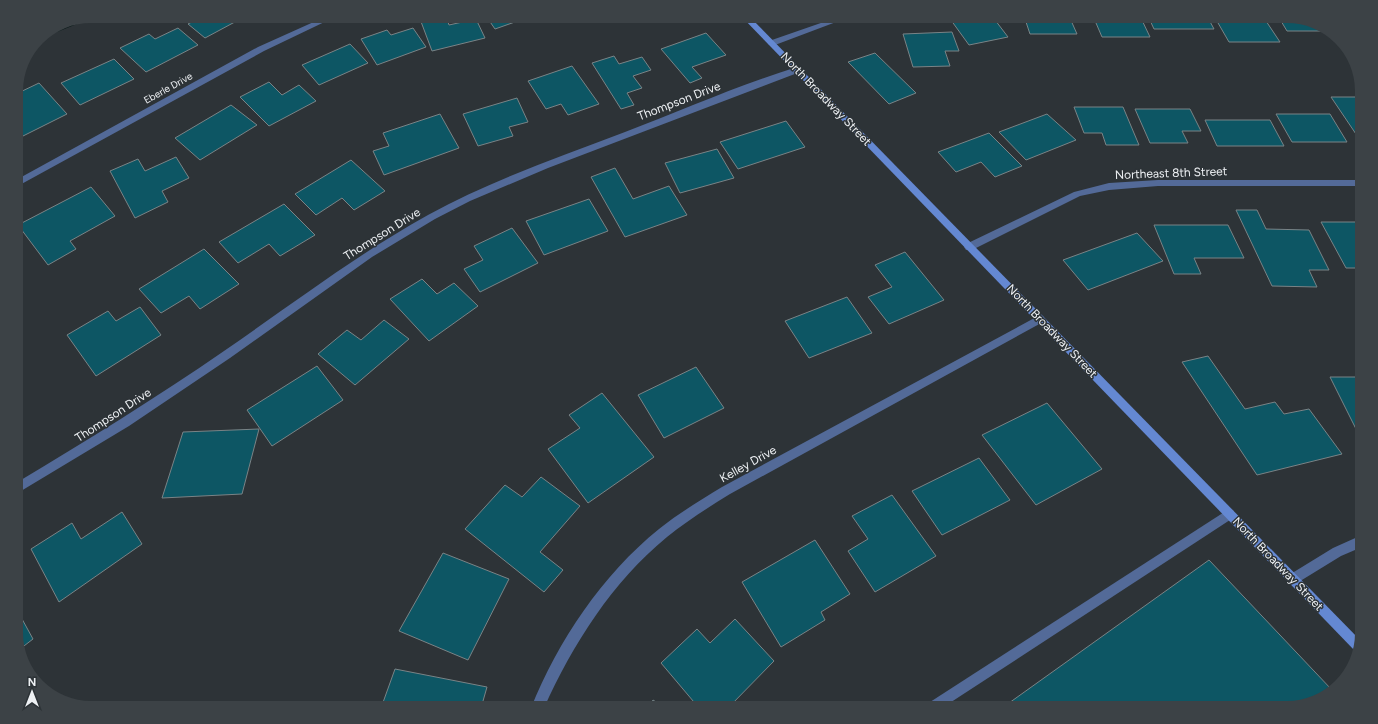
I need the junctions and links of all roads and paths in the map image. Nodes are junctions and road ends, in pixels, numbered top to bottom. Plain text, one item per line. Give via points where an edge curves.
1 (317, 23) edge
2 (752, 23) edge
3 (828, 23) edge
4 (772, 43) junction
5 (797, 70) junction
6 (23, 180) edge
7 (1355, 183) edge
8 (969, 247) junction
9 (1040, 320) junction
10 (23, 485) edge
11 (1229, 514) junction
12 (1355, 544) edge
13 (1293, 579) junction
14 (1354, 642) edge
15 (540, 701) edge
16 (941, 701) edge

1 - 6 street, Eberle Drive via 261,48
2 - 4 main road, North Broadway Street
3 - 4 street
4 - 5 main road, North Broadway Street
5 - 8 main road, North Broadway Street
5 - 10 street, Thompson Drive via 545,166 467,199 432,217 369,254 125,423
7 - 8 street, Northeast 8th Street via 1156,183 1106,187 1077,194
8 - 9 main road, North Broadway Street
9 - 11 main road, North Broadway Street
9 - 15 street, Kelley Drive via 738,484 681,520 645,549 608,590 574,637
11 - 13 main road, North Broadway Street
11 - 16 street
12 - 13 street
13 - 14 main road, North Broadway Street

